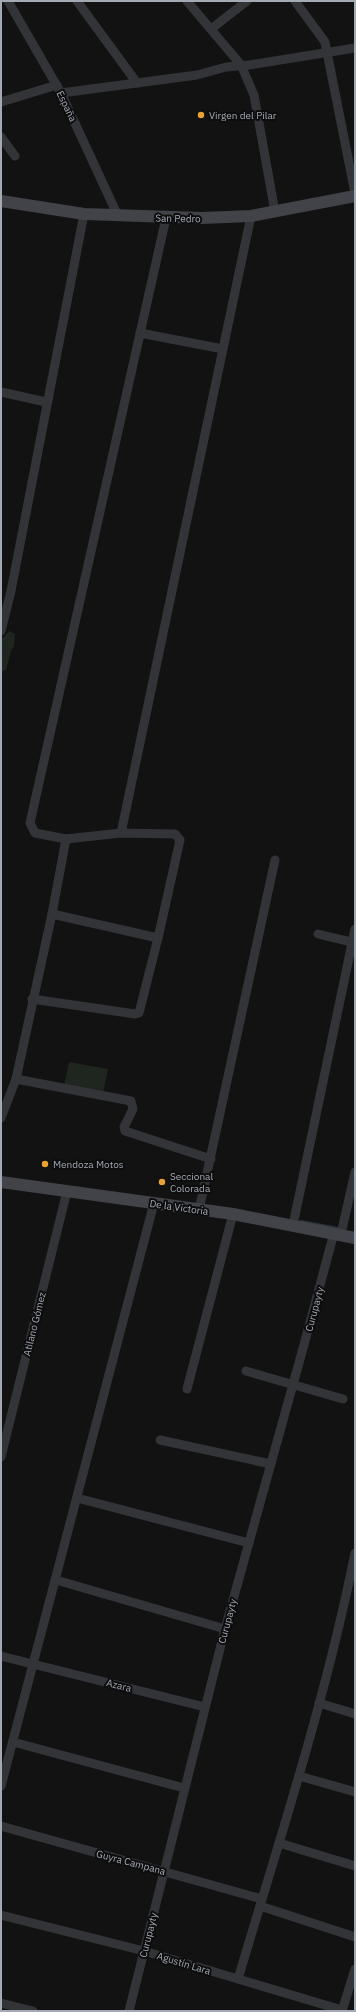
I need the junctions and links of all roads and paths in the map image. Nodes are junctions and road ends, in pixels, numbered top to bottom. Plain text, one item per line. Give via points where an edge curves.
1 (8, 1) edge
2 (77, 1) edge
3 (187, 1) edge
4 (247, 1) edge
5 (295, 1) edge
6 (211, 29) junction
7 (355, 48) edge
8 (327, 52) junction
9 (241, 65) junction
10 (137, 83) junction
11 (59, 89) junction
12 (1, 102) edge
13 (1, 137) edge
14 (14, 156) dead end
15 (355, 194) edge
16 (1, 202) edge
17 (275, 212) junction
18 (84, 214) junction
19 (118, 216) junction
20 (251, 216) junction
21 (166, 218) junction
22 (140, 333) junction
23 (223, 349) junction
24 (1, 392) edge
25 (46, 402) junction
26 (1, 589) edge
27 (11, 591) junction
28 (1, 631) edge
29 (121, 833) junction
30 (66, 839) junction
31 (275, 860) dead end
32 (52, 914) junction
33 (355, 929) edge
34 (318, 934) dead end
35 (158, 938) junction
36 (354, 943) edge
37 (32, 999) junction
38 (16, 1079) junction
39 (1, 1118) edge
40 (211, 1159) junction
41 (355, 1172) edge
42 (1, 1182) edge
43 (67, 1191) junction
44 (154, 1203) junction
45 (199, 1210) junction
46 (233, 1214) junction
47 (292, 1225) junction
48 (338, 1234) junction
49 (355, 1238) edge
50 (246, 1371) dead end
51 (294, 1384) junction
52 (187, 1389) dead end
53 (343, 1399) dead end
54 (160, 1440) dead end
55 (1, 1456) edge
56 (271, 1464) junction
57 (77, 1498) junction
58 (249, 1543) junction
59 (355, 1553) edge
60 (353, 1575) edge
61 (56, 1580) junction
62 (225, 1629) junction
63 (1, 1656) edge
64 (34, 1663) junction
65 (319, 1703) junction
66 (205, 1707) junction
67 (355, 1714) edge
68 (13, 1742) junction
69 (299, 1776) junction
70 (1, 1786) edge
71 (184, 1788) junction
72 (355, 1792) edge
73 (1, 1826) edge
74 (279, 1843) junction
75 (355, 1866) edge
76 (164, 1871) junction
77 (261, 1903) junction
78 (1, 1915) edge
79 (355, 1937) edge
80 (144, 1951) junction
81 (355, 1969) edge
82 (238, 1979) junction
83 (1, 2003) edge
84 (342, 2010) edge
85 (34, 2011) edge
86 (129, 2011) edge

1 - 11 street, España
2 - 10 street
3 - 6 street
4 - 6 street
5 - 8 street via 323,38
6 - 9 street
7 - 8 street
8 - 9 street
8 - 15 street
9 - 10 street via 197,75
9 - 17 street via 254,95
10 - 11 street
11 - 12 street
11 - 19 street, España
13 - 14 street
15 - 17 main road, San Pedro
16 - 18 main road, San Pedro
17 - 20 main road, San Pedro
18 - 19 main road, San Pedro
18 - 25 street
19 - 21 main road, San Pedro
20 - 21 main road, San Pedro
20 - 23 street
21 - 22 street
22 - 23 street
22 - 30 street via 30,823 35,833
23 - 29 street
24 - 25 street
25 - 27 street
26 - 27 street
27 - 28 street
29 - 30 street
29 - 35 street via 175,834 179,837
30 - 32 street
31 - 40 street
32 - 35 street
32 - 37 street
33 - 36 street
34 - 36 street
35 - 37 street via 139,1013
36 - 47 street
37 - 38 street
38 - 39 street
38 - 40 street via 131,1101 133,1109 124,1127 125,1131
40 - 45 street
41 - 48 street, Curupayty
42 - 43 main road, De la Victoria
43 - 44 main road, De la Victoria
43 - 55 street, Atilano Gómez
44 - 45 main road, De la Victoria
44 - 57 street
45 - 46 main road, De la Victoria
46 - 47 main road, De la Victoria
46 - 52 street
47 - 48 main road, De la Victoria
48 - 49 main road, De la Victoria
48 - 51 street, Curupayty
50 - 51 street
51 - 53 street
51 - 56 street, Curupayty
54 - 56 street
56 - 58 street, Curupayty
57 - 58 street
57 - 61 street
58 - 62 street, Curupayty
59 - 60 street
60 - 65 street
61 - 62 street
61 - 64 street
62 - 66 street, Curupayty
63 - 64 street, Azara
64 - 66 street, Azara
64 - 68 street
65 - 67 street
65 - 69 street
66 - 71 street, Curupayty
68 - 70 street
68 - 71 street
69 - 72 street
69 - 74 street
71 - 76 street, Curupayty
73 - 76 street, Guyra Campana
74 - 75 street
74 - 77 street
76 - 77 street, Guyra Campana
76 - 80 street, Curupayty
77 - 79 street, Guyra Campana
77 - 82 street
78 - 80 street, Agustín Lara
80 - 82 street, Agustín Lara
80 - 86 street, Curupayty
81 - 84 street
82 - 84 street, Agustín Lara
83 - 85 street

